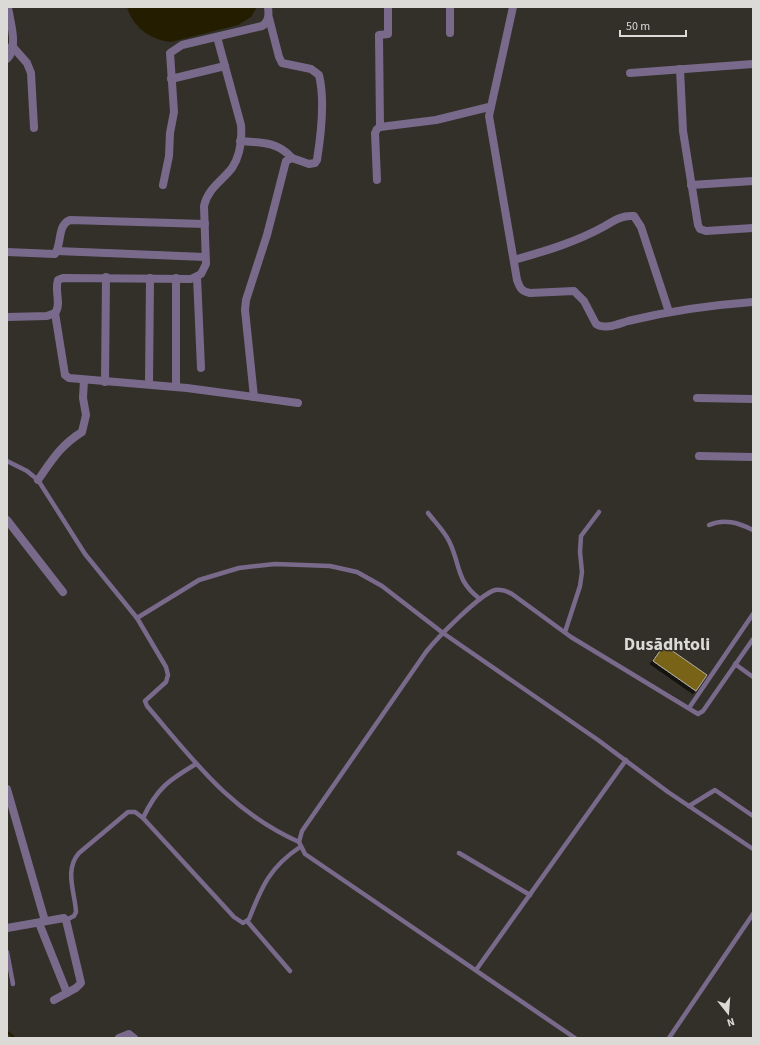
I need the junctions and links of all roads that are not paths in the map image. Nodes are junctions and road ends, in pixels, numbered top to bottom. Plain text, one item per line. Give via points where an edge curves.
1 (8, 7) edge
2 (268, 7) edge
3 (388, 7) edge
4 (450, 7) edge
5 (513, 7) edge
6 (269, 18) junction
7 (450, 32) dead end
8 (217, 37) junction
9 (12, 46) junction
10 (7, 59) edge
11 (753, 64) edge
12 (225, 66) junction
13 (680, 69) junction
14 (630, 73) dead end
15 (171, 79) junction
16 (489, 108) junction
17 (380, 127) junction
18 (34, 128) dead end
19 (240, 142) junction
20 (292, 158) junction
21 (377, 180) dead end
22 (753, 181) edge
23 (163, 185) dead end
24 (691, 185) junction
25 (205, 224) junction
26 (753, 228) edge
27 (57, 251) junction
28 (7, 252) edge
29 (206, 256) junction
30 (514, 260) junction
31 (106, 277) junction
32 (197, 277) junction
33 (150, 278) junction
34 (176, 278) junction
35 (753, 302) edge
36 (669, 312) junction
37 (55, 313) junction
38 (7, 317) edge
39 (201, 368) dead end
40 (84, 380) junction
41 (105, 382) junction
42 (149, 384) junction
43 (176, 387) junction
44 (254, 397) junction
45 (697, 398) dead end
46 (753, 399) edge
47 (298, 403) dead end
48 (699, 456) dead end
49 (753, 457) edge
50 (7, 461) edge
51 (38, 480) junction
52 (599, 512) dead end
53 (428, 514) dead end
54 (7, 520) edge
55 (709, 525) dead end
56 (753, 530) edge
57 (63, 592) dead end
58 (480, 599) junction
59 (753, 614) edge
60 (136, 618) junction
61 (565, 632) junction
62 (443, 633) junction
63 (753, 638) edge
64 (735, 664) junction
65 (753, 677) edge
66 (689, 708) junction
67 (626, 760) junction
68 (196, 764) junction
69 (7, 789) edge
70 (689, 806) junction
71 (753, 816) edge
72 (143, 818) junction
73 (300, 844) junction
74 (753, 849) edge
75 (459, 853) dead end
76 (530, 895) junction
77 (753, 914) edge
78 (66, 920) junction
79 (247, 921) junction
80 (42, 922) junction
81 (7, 928) edge
82 (7, 952) edge
83 (476, 970) junction
84 (290, 971) dead end
85 (13, 984) dead end
86 (67, 993) junction
87 (54, 1000) dead end
88 (119, 1038) edge
89 (134, 1038) edge
90 (575, 1038) edge
91 (670, 1038) edge

1 - 9 street
2 - 6 street
3 - 17 street via 388,34 380,35
4 - 7 street
5 - 16 street
6 - 8 street via 262,26
6 - 20 street via 282,63 316,71 321,83 321,131 317,160 309,164
8 - 12 street
8 - 15 street via 182,45 170,53
9 - 10 street
9 - 18 street via 27,63 31,73
11 - 13 street
12 - 15 street
12 - 19 street via 241,125
13 - 14 street
13 - 24 street via 683,131
15 - 23 street via 174,112
16 - 17 street via 436,120
16 - 30 street
17 - 21 street via 376,129
19 - 20 street via 272,144 285,150
19 - 25 street via 236,160 206,199
20 - 44 street via 286,161 284,167 267,235 246,300
22 - 24 street
24 - 26 street via 700,229 712,231
25 - 27 street via 70,220 63,225
25 - 29 street
27 - 28 street via 51,255
27 - 29 street
29 - 32 street via 204,269
30 - 36 street via 517,280 524,292 574,291 600,327
30 - 36 street via 564,246 621,216 634,216 641,227
31 - 33 street
31 - 37 street via 70,277 58,280 58,305
31 - 41 street
32 - 34 street
32 - 39 street
33 - 34 street
33 - 42 street
34 - 43 street
35 - 36 street
37 - 38 street via 47,316
37 - 40 street via 65,375
40 - 41 street
40 - 51 street via 83,398 86,415 82,432 68,440
41 - 42 street
42 - 43 street
43 - 44 street
44 - 47 street
45 - 46 street
48 - 49 street
50 - 51 lane
51 - 60 lane via 85,554
52 - 61 lane via 581,536 580,586
53 - 58 lane via 449,540 463,582
54 - 57 street
55 - 56 lane via 717,521 726,521
58 - 61 lane via 495,590 507,591
58 - 62 lane
59 - 66 lane
60 - 62 lane via 199,580 224,571 275,564 330,566 352,570 368,578
60 - 68 lane via 159,653 168,675 166,682 146,700 146,704
61 - 66 lane
62 - 67 lane
62 - 73 lane via 414,666 302,830
63 - 64 lane
64 - 65 lane
64 - 66 lane via 701,713 695,713
67 - 70 lane
67 - 76 lane
68 - 72 lane via 161,788
68 - 73 lane via 229,797 258,820
69 - 80 street
70 - 71 lane via 715,790
70 - 74 lane
72 - 78 lane via 135,812 128,812 75,858 70,869 76,914
72 - 79 lane via 234,917 240,922
73 - 79 lane via 267,878
73 - 83 lane via 305,854
75 - 76 lane
76 - 83 lane
77 - 91 lane
78 - 80 street via 64,918
78 - 86 street via 81,979 79,986
79 - 84 lane
80 - 81 street
80 - 86 street
82 - 85 lane
83 - 90 lane
86 - 87 street
88 - 89 street via 129,1034

